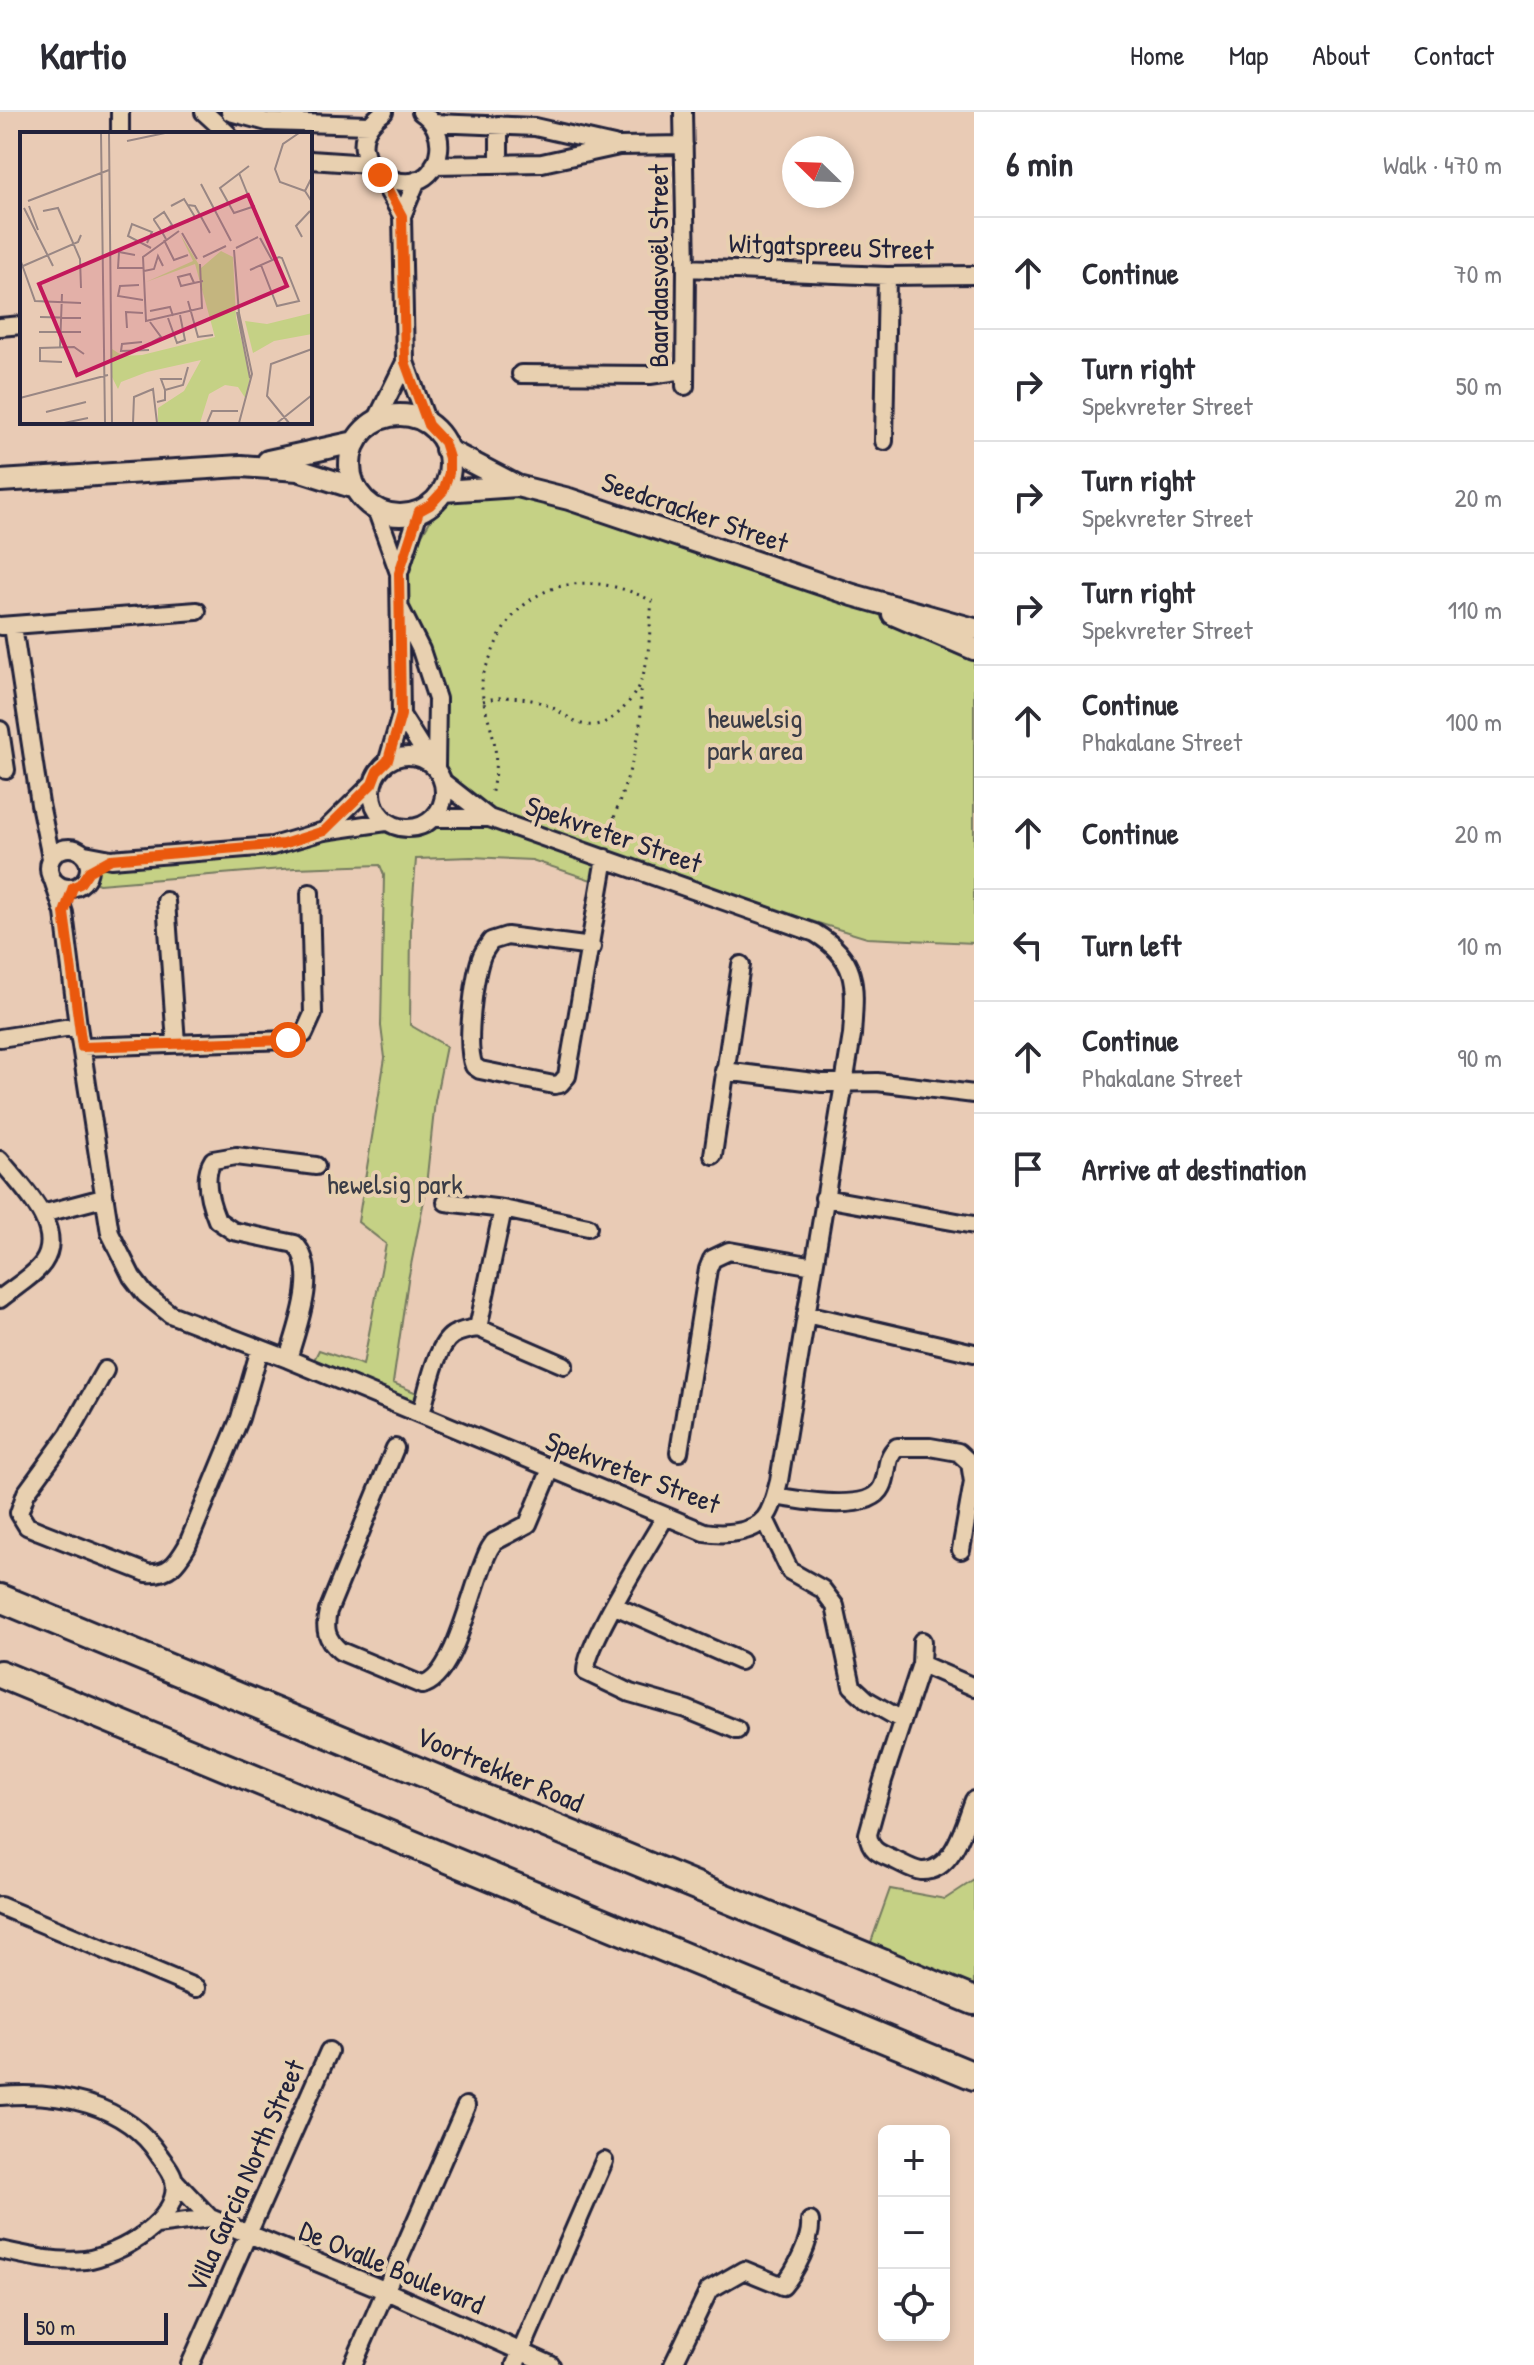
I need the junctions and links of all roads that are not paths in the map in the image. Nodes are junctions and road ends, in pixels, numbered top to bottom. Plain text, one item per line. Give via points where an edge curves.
1 (204, 112) edge
2 (230, 112) edge
3 (384, 112) edge
4 (683, 112) edge
5 (427, 118) edge
6 (370, 125) junction
7 (499, 125) junction
8 (300, 128) edge
9 (226, 132) edge
10 (684, 145) junction
11 (619, 146) junction
12 (312, 160) edge
13 (499, 164) junction
14 (434, 165) junction
15 (375, 170) junction
16 (417, 180) junction
17 (402, 216) junction
18 (686, 268) junction
19 (974, 275) edge
20 (887, 276) junction
21 (20, 325) edge
22 (0, 327) edge
23 (405, 362) junction
24 (521, 374) dead end
25 (376, 421) junction
26 (428, 425) junction
27 (884, 441) dead end
28 (355, 442) junction
29 (446, 449) junction
30 (241, 466) junction
31 (0, 481) edge
32 (517, 486) junction
33 (355, 488) junction
34 (443, 491) junction
35 (376, 509) junction
36 (419, 511) junction
37 (399, 573) junction
38 (853, 595) junction
39 (400, 608) junction
40 (197, 611) dead end
41 (7, 626) edge
42 (974, 629) edge
43 (974, 649) edge
44 (401, 715) junction
45 (0, 730) edge
46 (388, 760) junction
47 (6, 770) dead end
48 (437, 772) junction
49 (372, 784) junction
50 (434, 818) junction
51 (489, 818) junction
52 (386, 822) junction
53 (45, 828) junction
54 (324, 831) junction
55 (68, 847) junction
56 (85, 854) junction
57 (603, 857) junction
58 (51, 858) junction
59 (111, 859) junction
60 (89, 871) junction
61 (53, 880) junction
62 (73, 887) junction
63 (310, 893) dead end
64 (166, 901) dead end
65 (64, 913) junction
66 (592, 947) junction
67 (741, 965) dead end
68 (78, 1026) junction
69 (0, 1038) edge
70 (176, 1043) junction
71 (82, 1047) junction
72 (724, 1071) junction
73 (842, 1084) junction
74 (974, 1094) edge
75 (713, 1155) dead end
76 (0, 1160) edge
77 (316, 1166) dead end
78 (103, 1198) junction
79 (824, 1198) junction
80 (446, 1202) dead end
81 (503, 1209) junction
82 (42, 1214) junction
83 (974, 1225) edge
84 (588, 1227) dead end
85 (814, 1266) junction
86 (0, 1299) edge
87 (806, 1314) junction
88 (478, 1328) junction
89 (260, 1349) junction
90 (974, 1353) edge
91 (288, 1359) junction
92 (564, 1365) dead end
93 (105, 1370) dead end
94 (421, 1414) junction
95 (395, 1448) dead end
96 (679, 1452) dead end
97 (551, 1469) junction
98 (775, 1496) junction
99 (665, 1517) junction
100 (765, 1519) junction
101 (961, 1550) dead end
102 (0, 1598) edge
103 (615, 1606) junction
104 (922, 1641) dead end
105 (740, 1661) dead end
106 (921, 1664) junction
107 (0, 1674) edge
108 (974, 1687) edge
109 (902, 1720) junction
110 (737, 1730) dead end
111 (974, 1800) edge
112 (0, 1906) edge
113 (196, 1988) dead end
114 (974, 2001) edge
115 (329, 2051) dead end
116 (974, 2076) edge
117 (0, 2096) edge
118 (466, 2106) dead end
119 (604, 2161) dead end
120 (175, 2181) junction
121 (210, 2218) junction
122 (810, 2221) dead end
123 (156, 2225) junction
124 (247, 2233) junction
125 (0, 2250) edge
126 (384, 2290) junction
127 (518, 2358) edge
128 (190, 2365) edge
129 (353, 2365) edge
130 (551, 2365) edge
131 (673, 2365) edge

1 - 9 street
2 - 8 street
3 - 6 street
4 - 10 street
5 - 7 street
5 - 14 street via 440,144
6 - 8 street
6 - 15 street via 364,144
7 - 11 street via 535,127
7 - 13 street
10 - 11 street
10 - 18 street, Baardaasvoël Street
11 - 13 street via 562,161
12 - 15 street
13 - 14 street
14 - 16 street
15 - 16 street via 391,181
15 - 17 street
16 - 17 street
17 - 23 street
18 - 20 street, Witgatspreeu Street
18 - 24 street, Baardaasvoël Street via 685,378
19 - 20 street, Witgatspreeu Street
20 - 27 street
21 - 22 street
23 - 25 street
23 - 26 street
25 - 26 street via 402,415
25 - 28 street
26 - 29 street
28 - 30 street
28 - 33 street via 350,473
29 - 32 street, Seedcracker Street
29 - 34 street via 449,473
30 - 31 street
30 - 33 street via 298,470
32 - 34 street, Seedcracker Street
32 - 38 street, Seedcracker Street
33 - 35 street
34 - 36 street
35 - 36 street via 405,515
35 - 37 street
36 - 37 street
37 - 39 street
38 - 42 street, Seedcracker Street
38 - 43 street, Seedcracker Street
39 - 44 street
39 - 48 street via 437,699
40 - 41 street
41 - 53 street
44 - 46 street
44 - 48 street
45 - 47 street
46 - 48 street via 413,755
46 - 49 street
48 - 50 street via 442,804
48 - 51 street, Spekvreter Street
49 - 52 street via 374,806
49 - 54 street
50 - 51 street, Spekvreter Street
50 - 52 street via 410,828
51 - 57 street, Spekvreter Street
52 - 54 street
53 - 55 street
53 - 58 street
54 - 59 street via 272,846
55 - 56 street
55 - 58 street
56 - 59 street
56 - 60 street
57 - 66 street
57 - 73 street, Spekvreter Street via 815,933 834,945 849,966 854,991
58 - 61 street
59 - 60 street
60 - 62 street
61 - 62 street
61 - 65 street, Spekvreter Street
62 - 65 street, Spekvreter Street
63 - 70 street via 313,1014 304,1034 288,1040
64 - 70 street
65 - 68 street, Spekvreter Street
66 - 66 street via 563,1081 554,1085 474,1066 470,1047 476,988 482,954 491,941 507,936
67 - 72 street
68 - 69 street
68 - 71 street, Spekvreter Street
70 - 71 street
71 - 78 street, Spekvreter Street
72 - 73 street
72 - 75 street
73 - 74 street via 877,1082
73 - 79 street, Spekvreter Street
76 - 82 street
77 - 91 street via 236,1156 213,1160 207,1170 217,1220 233,1231 295,1244 303,1256 305,1286
78 - 82 street
78 - 89 street, Spekvreter Street via 115,1247 145,1294 170,1314
79 - 83 street
79 - 85 street, Spekvreter Street
80 - 81 street
81 - 84 street
81 - 88 street
82 - 86 street via 49,1241 45,1261
85 - 87 street, Spekvreter Street
85 - 96 street via 729,1251 712,1259
87 - 90 street
87 - 98 street, Spekvreter Street
88 - 92 street
88 - 94 street via 453,1335 445,1344
89 - 91 street, Spekvreter Street
89 - 93 street via 240,1418 187,1546 175,1565 158,1574 27,1526 19,1513 26,1493 69,1434
91 - 94 street, Spekvreter Street
94 - 97 street, Spekvreter Street
95 - 97 street via 325,1629 340,1651 422,1685 440,1674 456,1642 490,1548 528,1524
97 - 99 street, Spekvreter Street
98 - 100 street, Spekvreter Street
98 - 101 street via 855,1503 879,1493 897,1447 958,1452 973,1471
99 - 100 street, Spekvreter Street via 726,1534
99 - 103 street
100 - 109 street via 790,1571 822,1589 835,1606 856,1692
102 - 114 main road, Voortrekker Road
103 - 105 street
103 - 110 street via 585,1665 588,1675
104 - 106 street
106 - 108 street
106 - 109 street
107 - 116 main road
109 - 111 street via 868,1834 872,1848 921,1871 934,1867 954,1850
112 - 113 street
115 - 124 street, Villa Garcia North Street
117 - 120 street, De Ovalle Boulevard via 103,2107 140,2133
118 - 126 street
119 - 127 street
120 - 121 street, De Ovalle Boulevard
120 - 123 street, De Ovalle Boulevard via 171,2203
121 - 123 street, De Ovalle Boulevard
121 - 124 street, De Ovalle Boulevard
122 - 131 street via 783,2286 744,2270 709,2290
123 - 125 street, De Ovalle Boulevard via 119,2250 85,2260
124 - 126 street, De Ovalle Boulevard
124 - 128 street, Villa Garcia North Street
126 - 127 street, De Ovalle Boulevard
126 - 129 street
127 - 130 street, De Ovalle Boulevard

